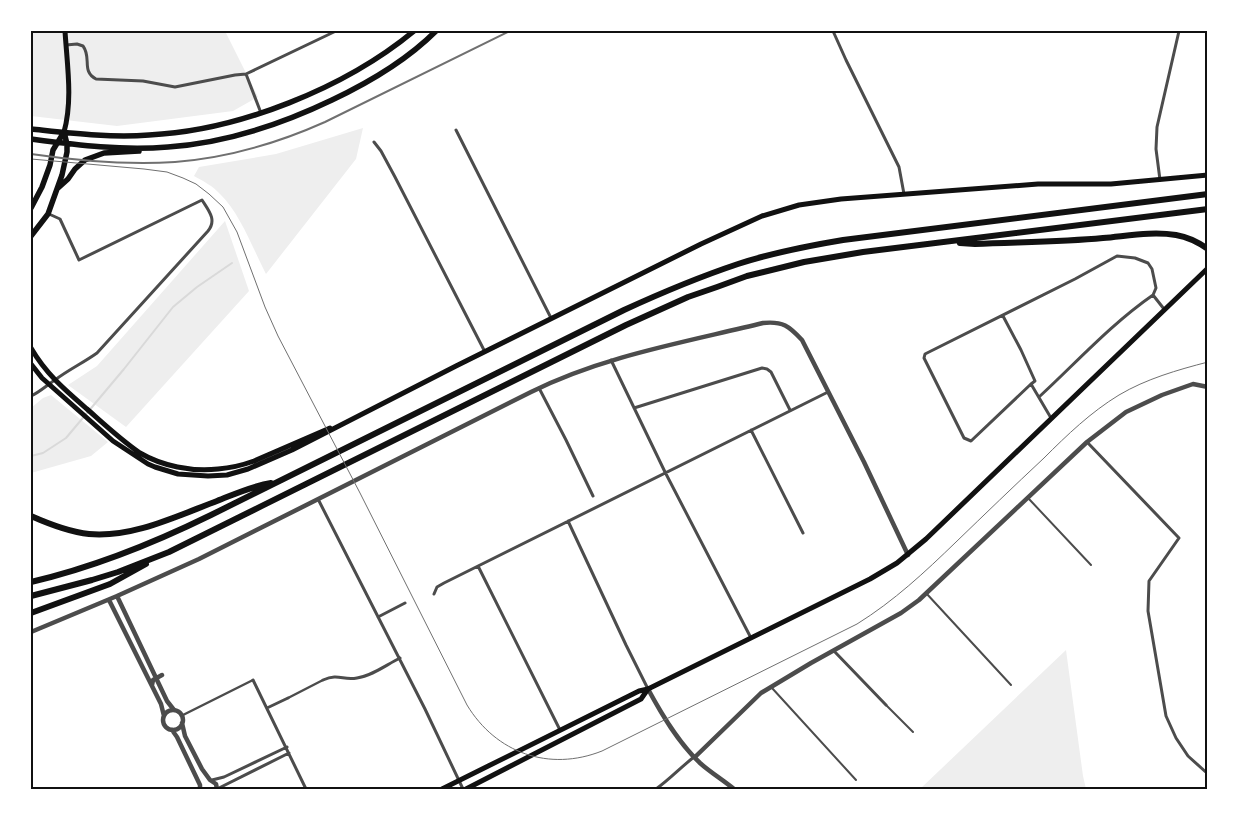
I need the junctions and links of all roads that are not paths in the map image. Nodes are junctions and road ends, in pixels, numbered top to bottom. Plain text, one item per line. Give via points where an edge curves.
1 (65, 31) edge
2 (336, 31) edge
3 (414, 31) edge
4 (436, 31) edge
5 (833, 31) edge
6 (1180, 31) edge
7 (66, 45) junction
8 (246, 74) junction
9 (261, 113) junction
10 (31, 129) edge
11 (456, 130) dead end
12 (64, 132) junction
13 (31, 139) edge
14 (57, 142) junction
15 (374, 142) dead end
16 (67, 144) junction
17 (167, 148) junction
18 (1208, 175) edge
19 (1160, 180) junction
20 (58, 188) junction
21 (904, 194) junction
22 (1208, 194) edge
23 (31, 208) edge
24 (1208, 209) edge
25 (48, 214) junction
26 (31, 236) edge
27 (944, 242) junction
28 (1208, 249) edge
29 (1208, 268) edge
30 (1153, 295) junction
31 (1164, 310) junction
32 (1003, 316) junction
33 (551, 319) junction
34 (31, 348) edge
35 (485, 352) junction
36 (611, 360) junction
37 (31, 364) edge
38 (54, 380) junction
39 (49, 384) junction
40 (1031, 384) junction
41 (1208, 387) edge
42 (538, 388) junction
43 (828, 392) junction
44 (64, 393) junction
45 (31, 396) edge
46 (1039, 398) junction
47 (634, 408) junction
48 (790, 410) junction
49 (362, 414) junction
50 (1051, 418) junction
51 (751, 430) junction
52 (1087, 442) junction
53 (665, 472) junction
54 (280, 481) junction
55 (593, 496) dead end
56 (1027, 498) junction
57 (318, 499) junction
58 (31, 516) edge
59 (568, 521) junction
60 (803, 533) dead end
61 (169, 552) junction
62 (908, 555) junction
63 (1091, 565) dead end
64 (478, 566) junction
65 (31, 582) edge
66 (926, 593) junction
67 (434, 594) dead end
68 (31, 596) edge
69 (117, 596) junction
70 (109, 600) junction
71 (405, 603) dead end
72 (31, 613) edge
73 (378, 617) junction
74 (31, 632) edge
75 (751, 638) junction
76 (834, 651) junction
77 (400, 658) junction
78 (162, 675) dead end
79 (156, 678) junction
80 (253, 680) joint
81 (322, 680) joint
82 (1012, 684) dead end
83 (152, 685) junction
84 (772, 688) junction
85 (648, 689) junction
86 (288, 698) joint
87 (886, 705) joint
88 (267, 708) junction
89 (174, 710) junction
90 (164, 716) junction
91 (182, 716) junction
92 (182, 723) junction
93 (172, 730) junction
94 (560, 730) junction
95 (913, 732) dead end
96 (287, 746) junction
97 (289, 752) junction
98 (695, 757) junction
99 (1208, 774) edge
100 (211, 780) junction
101 (459, 780) junction
102 (856, 780) dead end
103 (199, 788) edge
104 (217, 789) edge
105 (306, 789) edge
106 (442, 789) edge
107 (464, 789) edge
108 (656, 789) edge
109 (734, 789) edge

1 - 7 main road
2 - 8 street
3 - 9 main road via 380,57 348,75
4 - 17 main road via 376,77 302,114 242,134
5 - 21 street via 900,167
6 - 19 street via 1157,127
7 - 8 street via 83,46 87,51 87,71 96,79 143,81 176,87
7 - 12 main road via 68,91
8 - 9 street
9 - 12 main road via 167,134 108,136
10 - 12 main road
11 - 33 street
12 - 14 main road
12 - 16 main road
13 - 14 main road
14 - 16 main road
14 - 23 main road via 42,187
15 - 35 street
16 - 17 main road
16 - 20 main road
17 - 20 main road via 96,155 85,160
18 - 19 main road
19 - 21 main road via 1038,184
20 - 25 main road
21 - 33 main road via 800,205 762,216
22 - 54 highway via 843,240 739,264 684,283 624,310
24 - 27 highway
25 - 26 main road
25 - 38 street via 60,219 80,260 202,200 213,222 97,353
27 - 28 highway via 975,244 1160,234 1188,238
27 - 61 highway via 804,262 747,276 688,297
29 - 31 main road
30 - 31 street
30 - 32 street via 1156,288 1148,263 1117,256
30 - 46 street via 1100,339
31 - 50 main road
32 - 40 street via 1035,381
32 - 40 street via 925,354 924,358 964,438 972,441
33 - 35 main road
34 - 38 main road
35 - 49 main road
36 - 42 street
36 - 43 street via 774,322 791,328 802,340
36 - 47 street
37 - 39 main road
38 - 39 street
38 - 44 main road
39 - 44 main road
39 - 45 street
40 - 46 street
41 - 52 street via 1193,384 1162,394 1126,412
42 - 55 street
42 - 57 street
43 - 48 street
43 - 62 street
44 - 49 main road via 142,454 188,469 218,470 244,464
44 - 49 main road via 128,451 155,467 191,476 227,475 248,469
46 - 50 street
47 - 48 street via 767,368
47 - 53 street
48 - 51 street
50 - 62 main road
51 - 53 street
51 - 60 street
52 - 56 street
52 - 99 street via 1179,538 1149,582 1148,611 1166,716 1188,756
53 - 59 street
53 - 75 street
54 - 58 highway via 254,486 125,533 106,535 70,531
54 - 65 highway via 137,550
56 - 63 lane
56 - 66 street
57 - 69 street
57 - 73 street
59 - 64 street
59 - 85 street
61 - 68 highway via 118,572
61 - 72 highway via 110,584
62 - 75 main road via 870,579
64 - 67 street via 437,587
64 - 94 street
66 - 76 street via 901,613
66 - 82 lane
69 - 70 street
69 - 79 street
70 - 74 street
70 - 83 street
71 - 73 street
73 - 77 street
75 - 85 main road
76 - 84 street
76 - 87 street
77 - 81 street via 363,677 331,676
77 - 101 street
78 - 79 street
79 - 83 street
79 - 89 street
80 - 88 street
80 - 91 street
81 - 86 street
83 - 90 street
84 - 98 street via 762,693
84 - 102 lane
85 - 94 main road
85 - 98 street via 676,734
85 - 107 main road via 641,699
86 - 88 street
87 - 95 lane
88 - 96 street
89 - 90 street
89 - 91 street
90 - 93 street via 164,725
91 - 92 street
92 - 93 street
92 - 100 street via 185,736
93 - 103 street
94 - 101 main road
96 - 97 street
96 - 100 street
97 - 104 street
97 - 105 street
98 - 108 street
98 - 109 street
100 - 103 street via 204,781
100 - 104 street
101 - 106 main road
101 - 107 street

